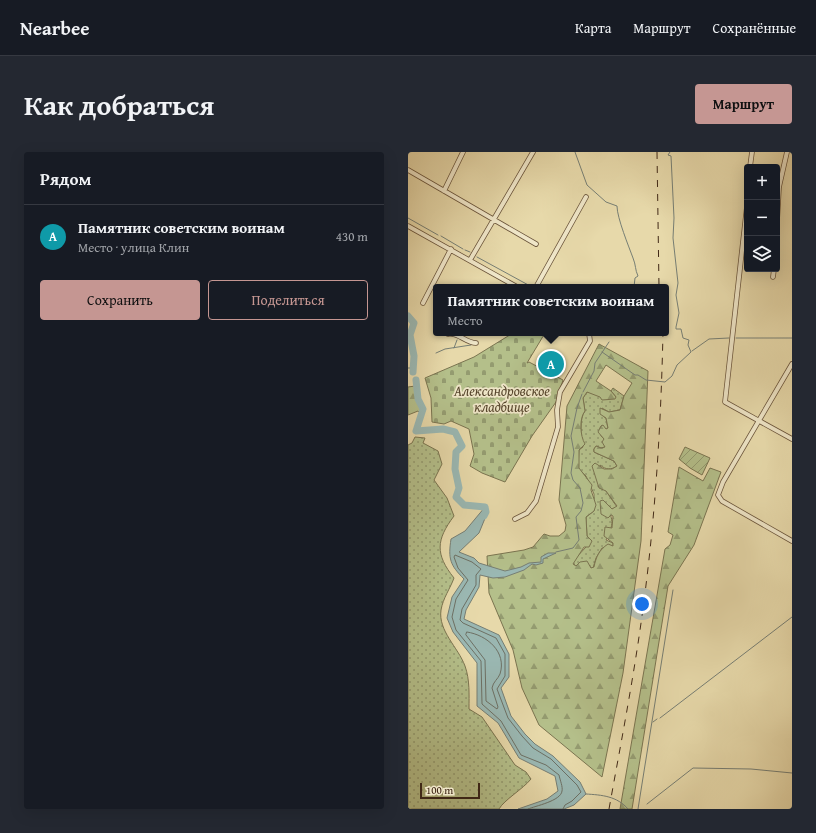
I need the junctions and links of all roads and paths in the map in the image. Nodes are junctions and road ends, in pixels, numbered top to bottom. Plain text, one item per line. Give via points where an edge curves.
1 (463, 152) edge
2 (533, 152) edge
3 (752, 152) edge
4 (787, 152) edge
5 (750, 164) edge
6 (408, 170) edge
7 (444, 191) junction
8 (586, 197) dead end
9 (778, 200) edge
10 (494, 219) junction
11 (408, 226) edge
12 (744, 233) edge
13 (536, 244) dead end
14 (451, 250) junction
15 (470, 260) junction
16 (774, 272) edge
17 (773, 277) dead end
18 (433, 284) edge
19 (433, 284) edge
20 (512, 284) edge
21 (538, 284) edge
22 (423, 303) dead end
23 (458, 336) edge
24 (589, 336) edge
25 (476, 343) dead end
26 (792, 364) edge
27 (758, 420) junction
28 (792, 439) edge
29 (515, 518) dead end
30 (792, 541) edge

1 - 7 street
2 - 10 street
3 - 5 street
4 - 9 street
6 - 7 street
7 - 10 street
8 - 21 street
10 - 13 street
10 - 15 street
11 - 14 street
12 - 27 street via 725,402
14 - 15 street
14 - 18 street
15 - 20 street
16 - 17 street
19 - 22 street
23 - 25 street
24 - 29 street via 590,341 560,392 558,427 536,501 527,513
26 - 27 street
27 - 28 street
27 - 30 street via 718,495 723,502

